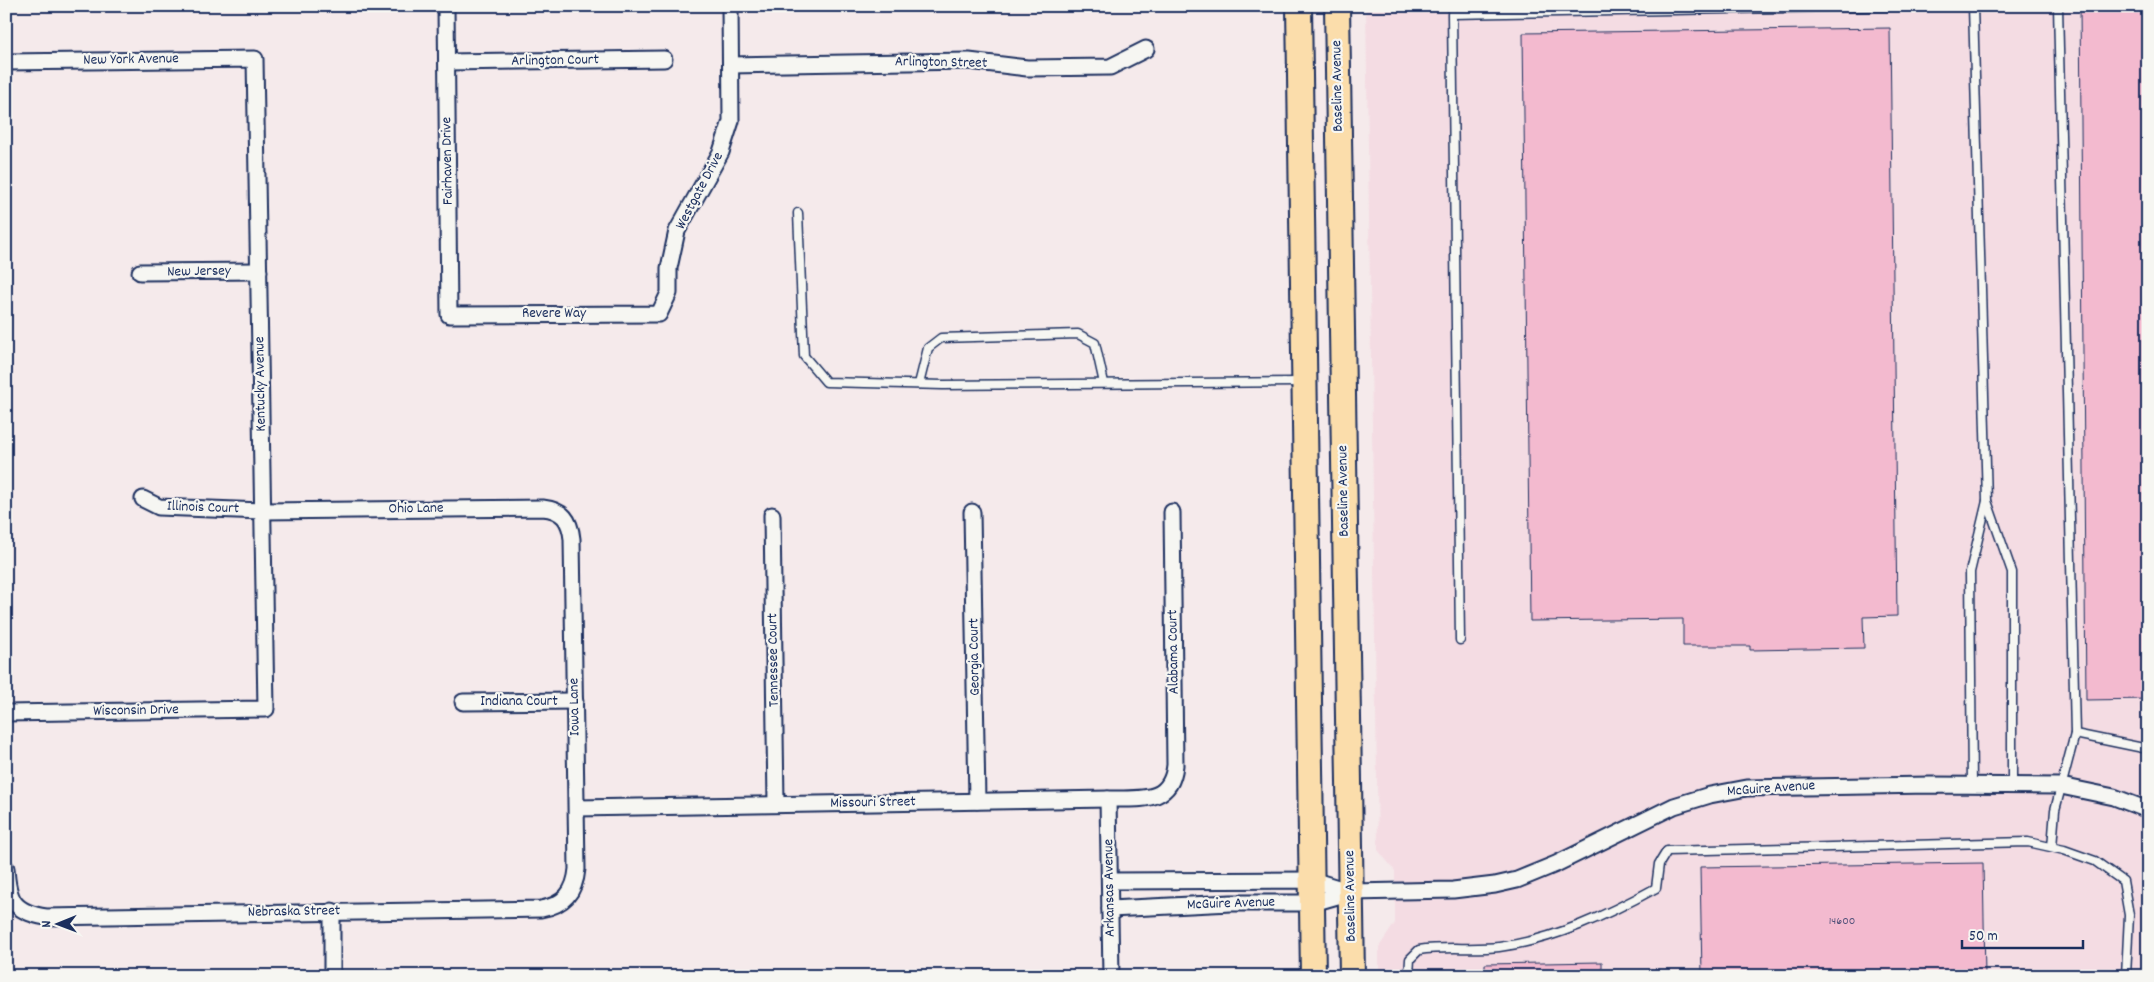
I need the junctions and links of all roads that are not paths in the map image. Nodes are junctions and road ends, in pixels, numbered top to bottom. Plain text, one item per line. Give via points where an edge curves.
1 (446, 6) edge
2 (730, 6) edge
3 (1299, 6) edge
4 (1337, 6) edge
5 (1902, 6) edge
6 (1973, 6) edge
7 (2058, 6) edge
8 (1146, 49) dead end
9 (255, 59) joint
10 (664, 59) dead end
11 (6, 62) edge
12 (447, 62) junction
13 (731, 65) junction
14 (798, 213) dead end
15 (259, 271) junction
16 (140, 272) dead end
17 (658, 314) joint
18 (449, 315) joint
19 (1304, 382) junction
20 (1104, 383) junction
21 (919, 384) junction
22 (144, 499) dead end
23 (1987, 501) junction
24 (264, 511) junction
25 (972, 512) dead end
26 (1172, 512) dead end
27 (565, 516) joint
28 (772, 516) dead end
29 (1460, 640) dead end
30 (463, 702) dead end
31 (575, 702) junction
32 (266, 709) joint
33 (6, 713) edge
34 (2075, 734) junction
35 (2148, 748) edge
36 (2012, 784) junction
37 (1972, 785) junction
38 (2061, 786) junction
39 (1167, 790) joint
40 (1108, 799) junction
41 (977, 802) junction
42 (776, 804) junction
43 (576, 808) junction
44 (2148, 810) edge
45 (2052, 847) junction
46 (6, 868) edge
47 (1110, 881) junction
48 (1312, 891) junction
49 (1351, 892) junction
50 (568, 896) joint
51 (1110, 909) junction
52 (332, 912) junction
53 (332, 976) edge
54 (1111, 976) edge
55 (1313, 976) edge
56 (1352, 976) edge
57 (1410, 976) edge
58 (2126, 976) edge

1 - 12 street, Fairhaven Drive
2 - 13 street, Westgate Drive
3 - 19 main road
4 - 49 main road, Baseline Avenue
5 - 29 lane via 1452,14
6 - 23 lane
7 - 34 lane
8 - 13 street, Arlington Street via 1110,67 1027,68 969,61
9 - 11 street, New York Avenue
9 - 15 street, Kentucky Avenue
10 - 12 street, Arlington Court
12 - 18 street, Fairhaven Drive
13 - 17 street, Westgate Drive via 731,121 721,152 677,231 669,268 669,293
14 - 21 lane via 804,356 826,382
15 - 16 street, New Jersey
15 - 24 street, Kentucky Avenue
17 - 18 street, Revere Way
19 - 20 lane
19 - 48 main road
20 - 21 lane
20 - 21 lane via 1094,343 1078,334 941,338 928,348
22 - 24 street, Illinois Court via 159,508
23 - 36 lane via 2012,572
23 - 37 lane via 1970,572
24 - 27 street, Ohio Lane via 543,508
24 - 32 street, Kentucky Avenue
25 - 41 street, Georgia Court
26 - 39 street, Alabama Court via 1175,766
27 - 31 street, Iowa Lane via 572,531
28 - 42 street, Tennessee Court
30 - 31 street, Indiana Court
31 - 43 street, Iowa Lane
32 - 33 street, Wisconsin Drive
34 - 35 lane
34 - 38 lane
36 - 37 street, McGuire Avenue
36 - 38 street, McGuire Avenue
37 - 49 street, McGuire Avenue via 1767,786 1729,791 1674,806 1583,852 1517,880 1473,889
38 - 44 street, McGuire Avenue via 2114,797
38 - 45 lane
39 - 40 street, Missouri Street via 1144,798
40 - 41 street, Missouri Street
40 - 47 street, Arkansas Avenue
41 - 42 street, Missouri Street
42 - 43 street, Missouri Street
43 - 50 street, Iowa Lane via 576,879
45 - 57 lane via 2028,842 1668,851 1659,864 1656,888 1631,902 1588,921 1520,943 1485,948 1419,950 1410,959
45 - 58 lane via 2095,861 2122,881 2129,915
46 - 52 street, Nebraska Street via 7,887 17,908 46,917
47 - 48 street, McGuire Avenue
47 - 51 street, Arkansas Avenue
48 - 49 street, McGuire Avenue
48 - 49 street, McGuire Avenue
48 - 51 street, McGuire Avenue via 1231,903
48 - 55 main road
49 - 56 main road, Baseline Avenue
50 - 52 street, Nebraska Street via 551,907 541,909
51 - 54 street, Arkansas Avenue
52 - 53 street

